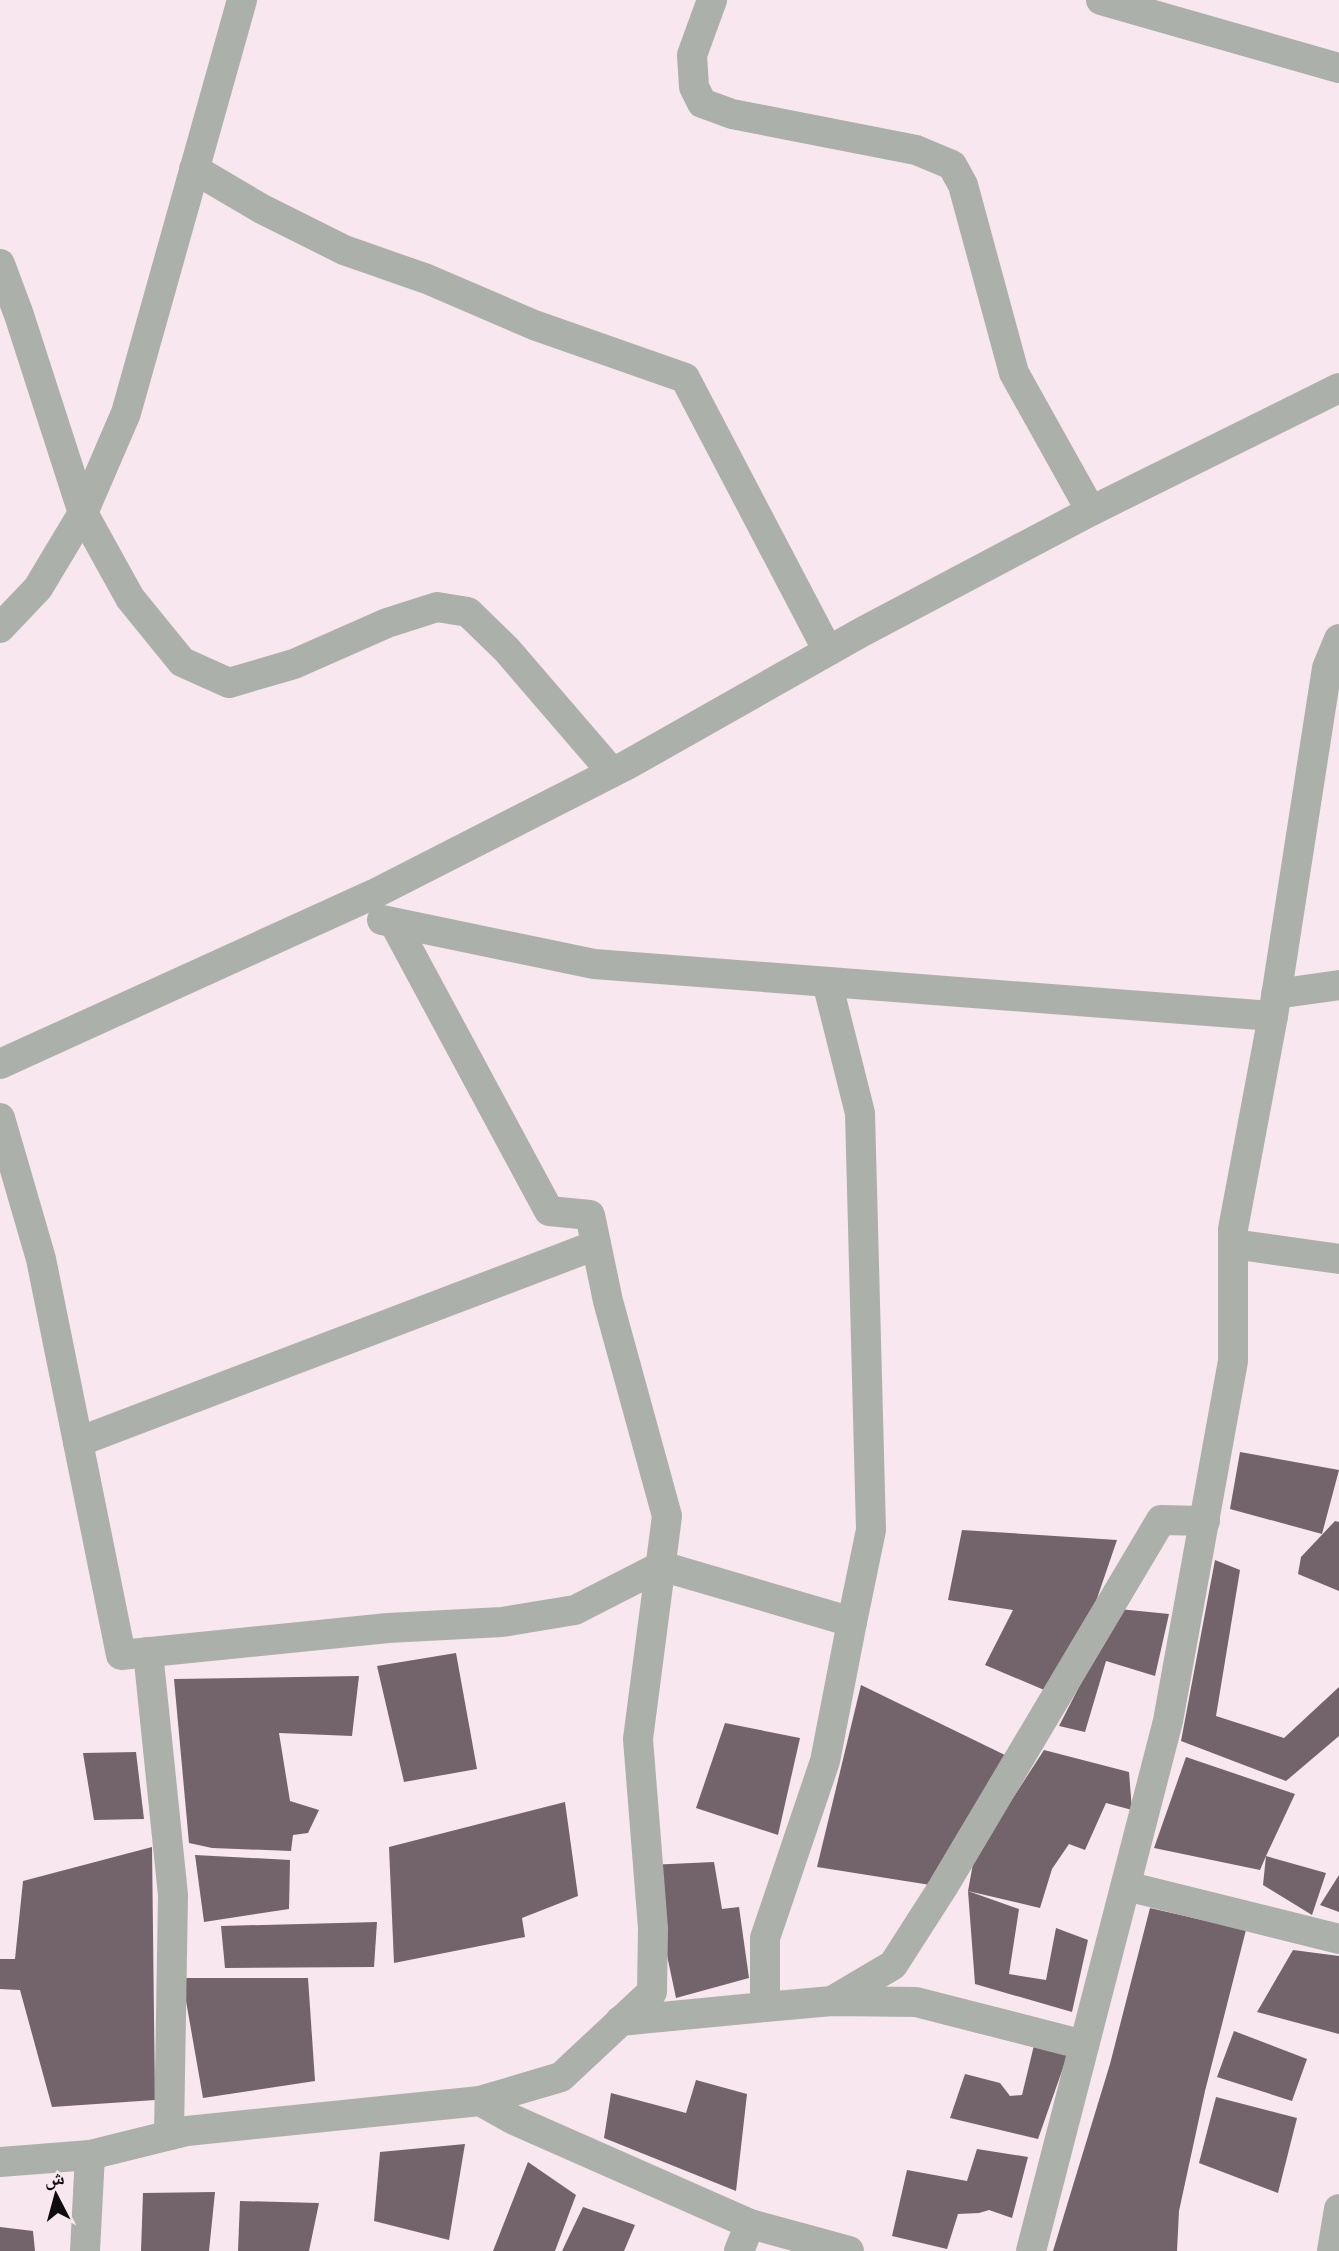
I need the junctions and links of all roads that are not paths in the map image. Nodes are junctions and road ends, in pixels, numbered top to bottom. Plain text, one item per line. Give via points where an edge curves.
1 (242, 0) edge
2 (712, 0) edge
3 (1101, 0) edge
4 (1339, 68) edge
5 (194, 169) junction
6 (0, 264) edge
7 (1339, 388) edge
8 (1091, 511) junction
9 (83, 513) junction
10 (0, 628) edge
11 (1339, 639) edge
12 (828, 651) junction
13 (1333, 673) edge
14 (612, 772) junction
15 (337, 911) junction
16 (394, 923) junction
17 (827, 982) junction
18 (1339, 985) edge
19 (1275, 1005) junction
20 (0, 1064) edge
21 (0, 1118) edge
22 (1233, 1244) junction
23 (596, 1245) junction
24 (1339, 1259) edge
25 (78, 1442) junction
26 (1205, 1521) junction
27 (661, 1566) junction
28 (852, 1622) junction
29 (148, 1652) junction
30 (1126, 1886) junction
31 (1339, 1939) edge
32 (832, 2001) junction
33 (765, 2007) junction
34 (620, 2021) junction
35 (1084, 2045) junction
36 (480, 2101) junction
37 (169, 2135) junction
38 (90, 2155) junction
39 (0, 2162) edge
40 (1339, 2209) edge
41 (744, 2238) edge
42 (85, 2251) edge
43 (849, 2251) edge
44 (1031, 2251) edge
45 (1332, 2251) edge

1 - 5 street
2 - 8 street via 692,55 694,87 702,103 732,114 916,150 951,165 963,185 1014,373
3 - 4 street
5 - 9 street via 126,413
5 - 12 street via 344,250 685,378
6 - 9 street
7 - 8 street
8 - 12 street
9 - 10 street via 38,588
9 - 14 street via 130,598 182,662 229,683 294,664 437,607 468,612
11 - 13 street
12 - 14 street
13 - 19 street
14 - 15 street
15 - 16 street
15 - 20 street
16 - 17 street via 594,964
16 - 23 street via 549,1211 590,1215
17 - 19 street
17 - 28 street via 860,1114 871,1530
18 - 19 street
19 - 22 street
21 - 25 street via 41,1259
22 - 24 street
22 - 26 street via 1233,1361
23 - 25 street
23 - 27 street via 667,1516
25 - 29 street via 121,1655
26 - 30 street via 1168,1721
26 - 32 street via 1161,1520 893,1965
27 - 28 street
27 - 29 street via 575,1610 502,1622 401,1627
27 - 34 street via 638,1739 653,1928 652,1992
28 - 33 street via 825,1761 765,1938
29 - 37 street via 173,1895
30 - 31 street
30 - 35 street
32 - 33 street
32 - 35 street via 916,2002
33 - 34 street
34 - 36 street via 561,2077
35 - 44 street
36 - 37 street
36 - 41 street
37 - 38 street
38 - 39 street
38 - 42 street
40 - 45 street
41 - 43 street

